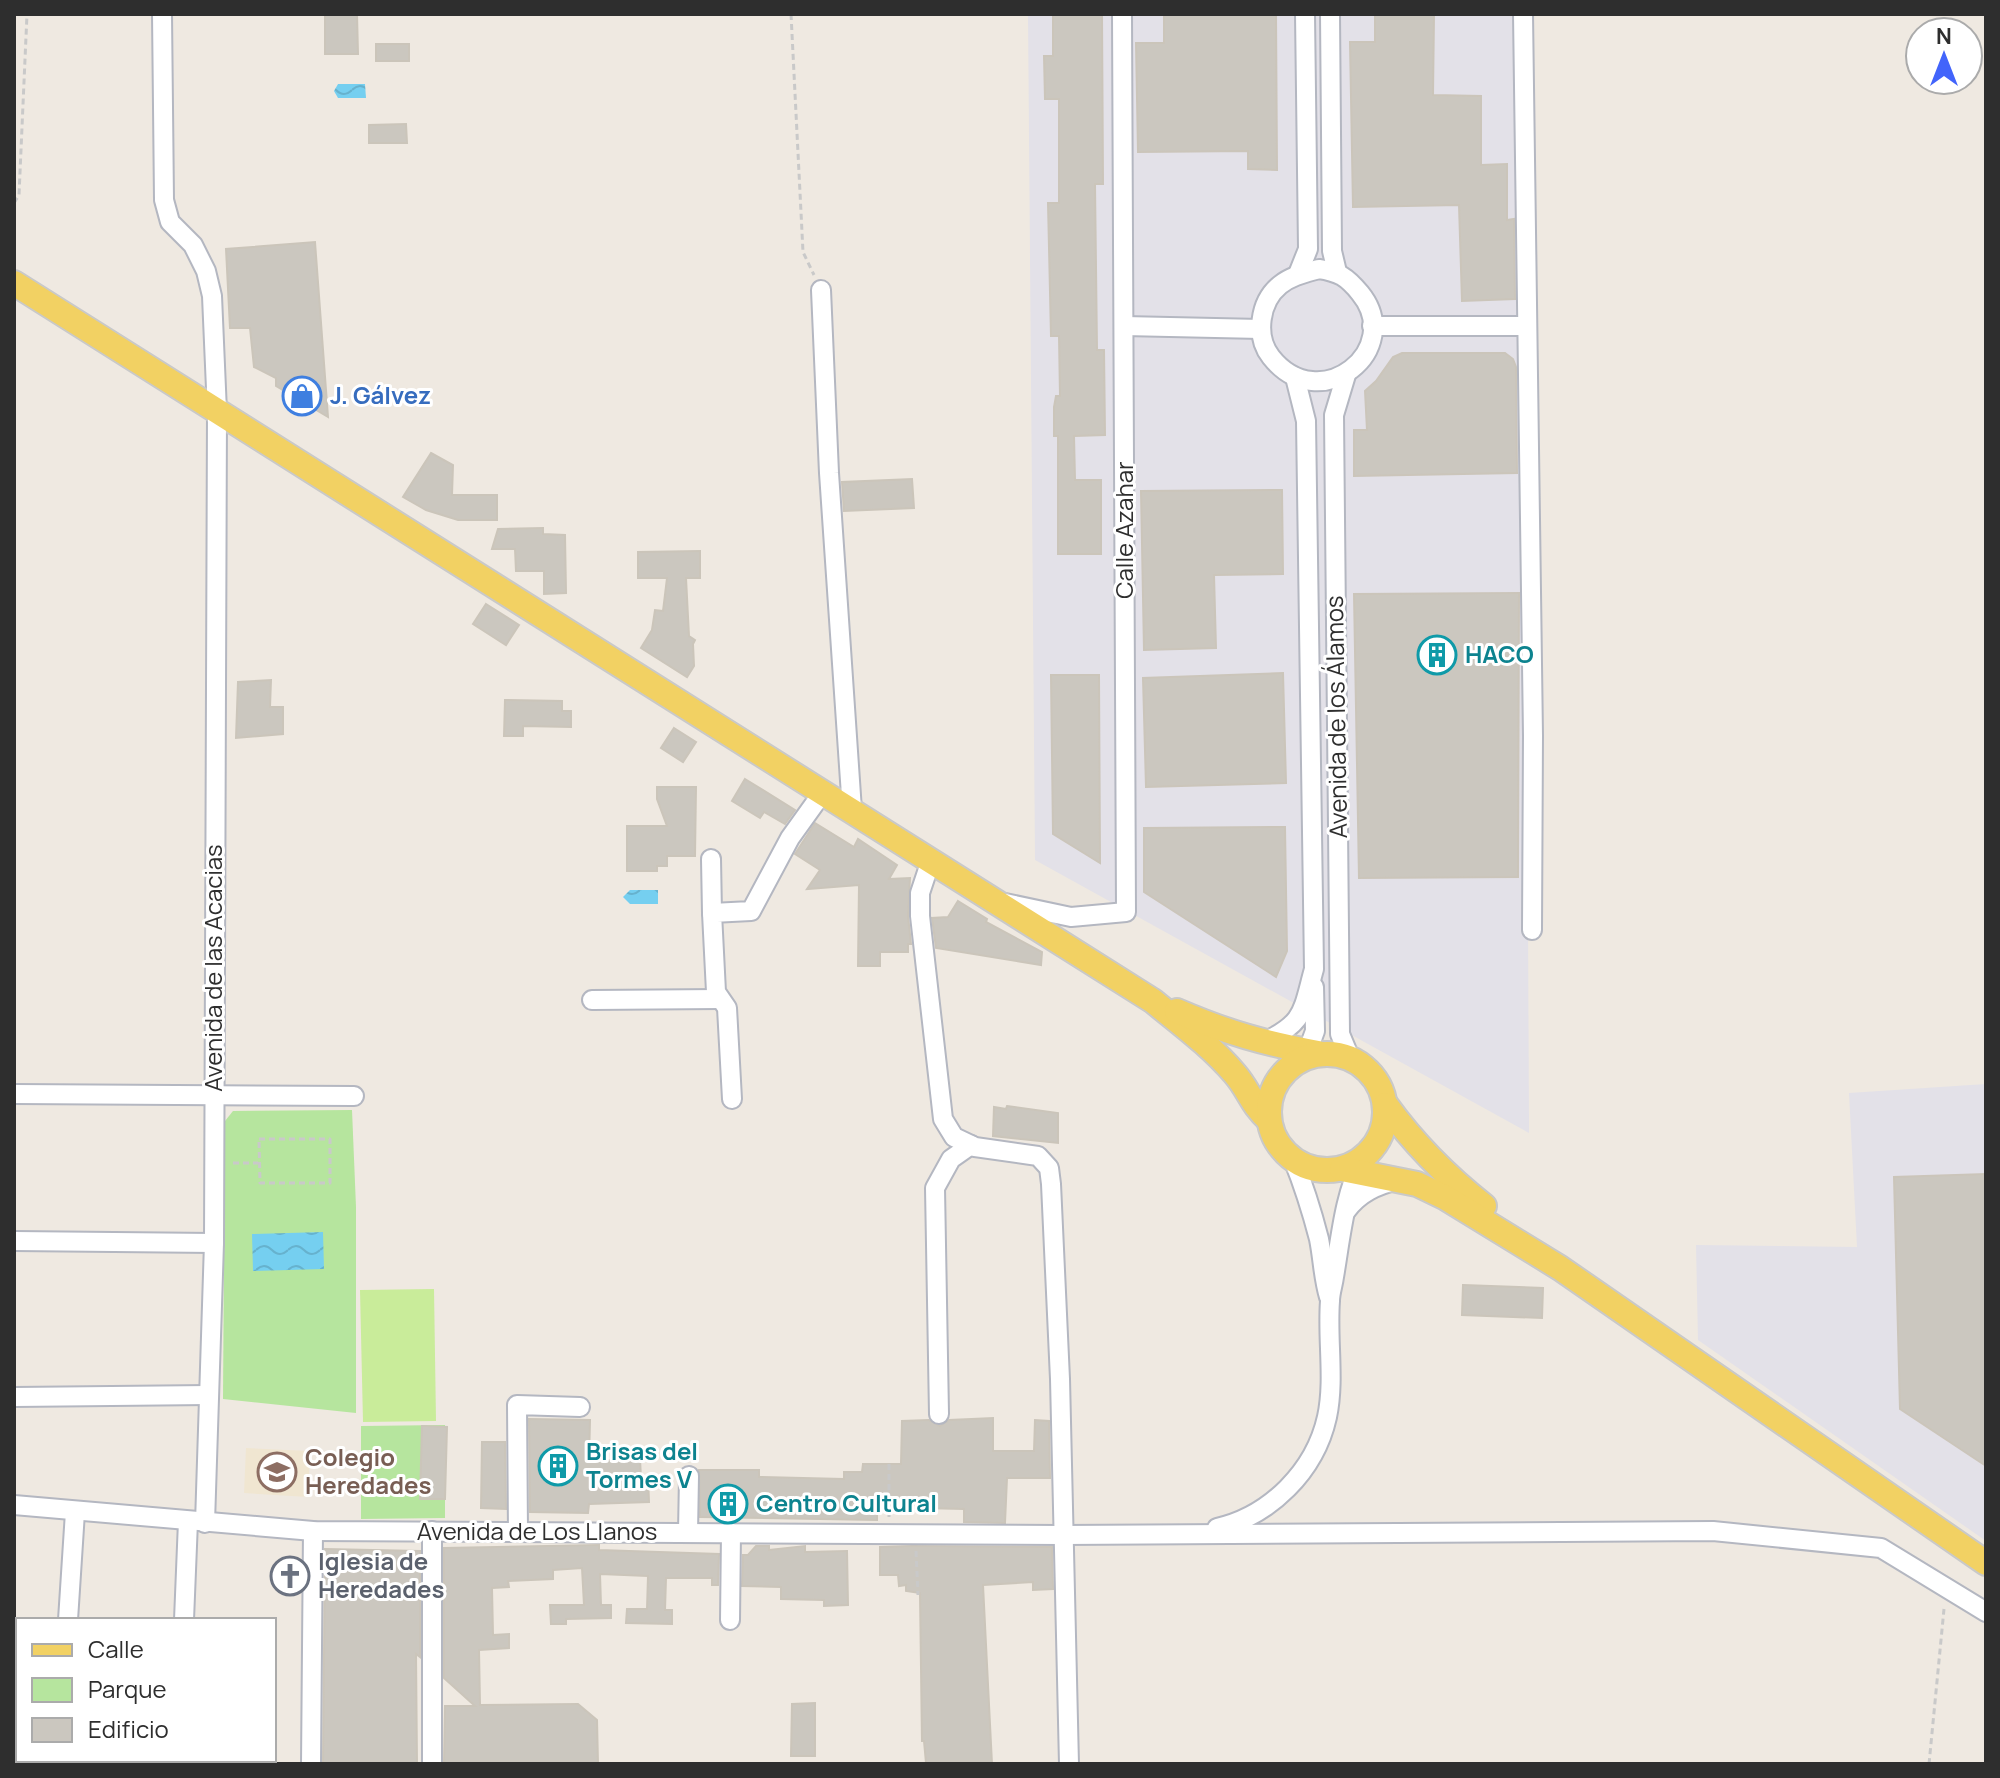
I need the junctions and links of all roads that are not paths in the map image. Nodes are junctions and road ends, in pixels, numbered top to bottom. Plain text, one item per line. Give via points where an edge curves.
1 (162, 14) edge
2 (1122, 14) edge
3 (1305, 14) edge
4 (1330, 14) edge
5 (1523, 14) edge
6 (1337, 272) junction
7 (1298, 274) junction
8 (14, 283) edge
9 (821, 290) road end
10 (1124, 326) junction
11 (1372, 326) junction
12 (1526, 326) junction
13 (1261, 329) junction
14 (1346, 375) junction
15 (1295, 377) junction
16 (217, 412) junction
17 (823, 792) junction
18 (852, 810) junction
19 (711, 859) dead end
20 (931, 860) junction
21 (994, 901) junction
22 (712, 913) junction
23 (1532, 930) dead end
24 (1314, 969) junction
25 (720, 999) junction
26 (592, 1000) dead end
27 (1153, 1001) junction
28 (1262, 1043) junction
29 (1311, 1054) junction
30 (1350, 1058) junction
31 (14, 1094) edge
32 (214, 1095) junction
33 (354, 1096) dead end
34 (732, 1099) dead end
35 (1386, 1105) junction
36 (1269, 1120) junction
37 (971, 1145) junction
38 (1293, 1159) junction
39 (1354, 1166) junction
40 (1398, 1180) junction
41 (1344, 1213) junction
42 (14, 1241) edge
43 (214, 1243) junction
44 (1560, 1268) junction
45 (1330, 1299) junction
46 (209, 1395) junction
47 (14, 1397) edge
48 (580, 1407) dead end
49 (939, 1414) dead end
50 (689, 1476) dead end
51 (14, 1505) edge
52 (75, 1512) junction
53 (197, 1522) junction
54 (313, 1531) junction
55 (432, 1531) junction
56 (518, 1532) junction
57 (688, 1533) junction
58 (731, 1533) junction
59 (1194, 1533) junction
60 (1062, 1535) junction
61 (1986, 1563) edge
62 (1986, 1612) edge
63 (68, 1618) edge
64 (184, 1618) edge
65 (730, 1620) dead end
66 (311, 1764) edge
67 (432, 1764) edge
68 (1069, 1764) edge

1 - 16 street, Avenida de las Acacias via 164,200 170,222 193,245 206,271 212,296
2 - 10 street, Calle Azahar
3 - 7 street via 1308,249
4 - 6 street via 1332,251
5 - 12 street
6 - 7 street
6 - 11 street via 1365,300
7 - 13 street via 1272,293
8 - 16 main road
9 - 18 street
10 - 13 street
10 - 21 street, Calle Azahar via 1126,912 1071,917
11 - 12 street
11 - 14 street via 1370,344
12 - 23 street
13 - 15 street via 1267,352 1281,370
14 - 15 street via 1310,382
14 - 30 street, Avenida de los Álamos via 1334,431 1340,1034
15 - 24 street, Avenida de los Álamos via 1306,421
16 - 17 main road
16 - 32 street, Avenida de las Acacias
17 - 18 main road
17 - 22 street via 790,838 751,911
18 - 20 main road
19 - 22 street
20 - 21 main road
20 - 37 street via 920,893 920,916 943,1119 954,1137
21 - 27 main road
22 - 25 street
24 - 28 street, Avenida de los Álamos via 1298,1021
24 - 29 street, Avenida de los Álamos
25 - 26 street
25 - 34 street via 727,1008
27 - 28 main road
27 - 36 main road via 1215,1053
28 - 29 main road
29 - 30 main road
29 - 36 main road via 1280,1076
30 - 35 main road via 1368,1069
31 - 32 street
32 - 33 street
32 - 43 street, Avenida de las Acacias
35 - 39 main road via 1377,1144
35 - 44 main road via 1414,1143 1454,1182
36 - 38 main road via 1282,1149
37 - 49 street via 951,1159 935,1188
37 - 60 street via 1038,1156 1049,1168
38 - 39 main road via 1325,1170
38 - 45 street via 1311,1206
39 - 40 main road
39 - 41 street
40 - 41 street via 1364,1193
40 - 44 main road via 1446,1198
41 - 45 street
42 - 43 street
43 - 46 street, Avenida de las Acacias
44 - 61 main road
45 - 59 street via 1328,1416 1316,1450 1293,1482 1260,1511
46 - 47 street
46 - 53 street, Avenida de las Acacias
48 - 56 street via 517,1405
50 - 57 street
51 - 52 street, Avenida de Los Llanos
52 - 53 street, Avenida de Los Llanos
52 - 63 street
53 - 54 street, Avenida de Los Llanos
53 - 64 street, Avenida de las Acacias
54 - 55 street, Avenida de Los Llanos
54 - 66 street
55 - 56 street, Avenida de Los Llanos
55 - 67 street
56 - 57 street, Avenida de Los Llanos
57 - 58 street, Avenida de Los Llanos
58 - 60 street, Avenida de Los Llanos
58 - 65 street
59 - 60 street, Avenida de Los Llanos
59 - 62 street via 1713,1531 1881,1548
60 - 68 street

